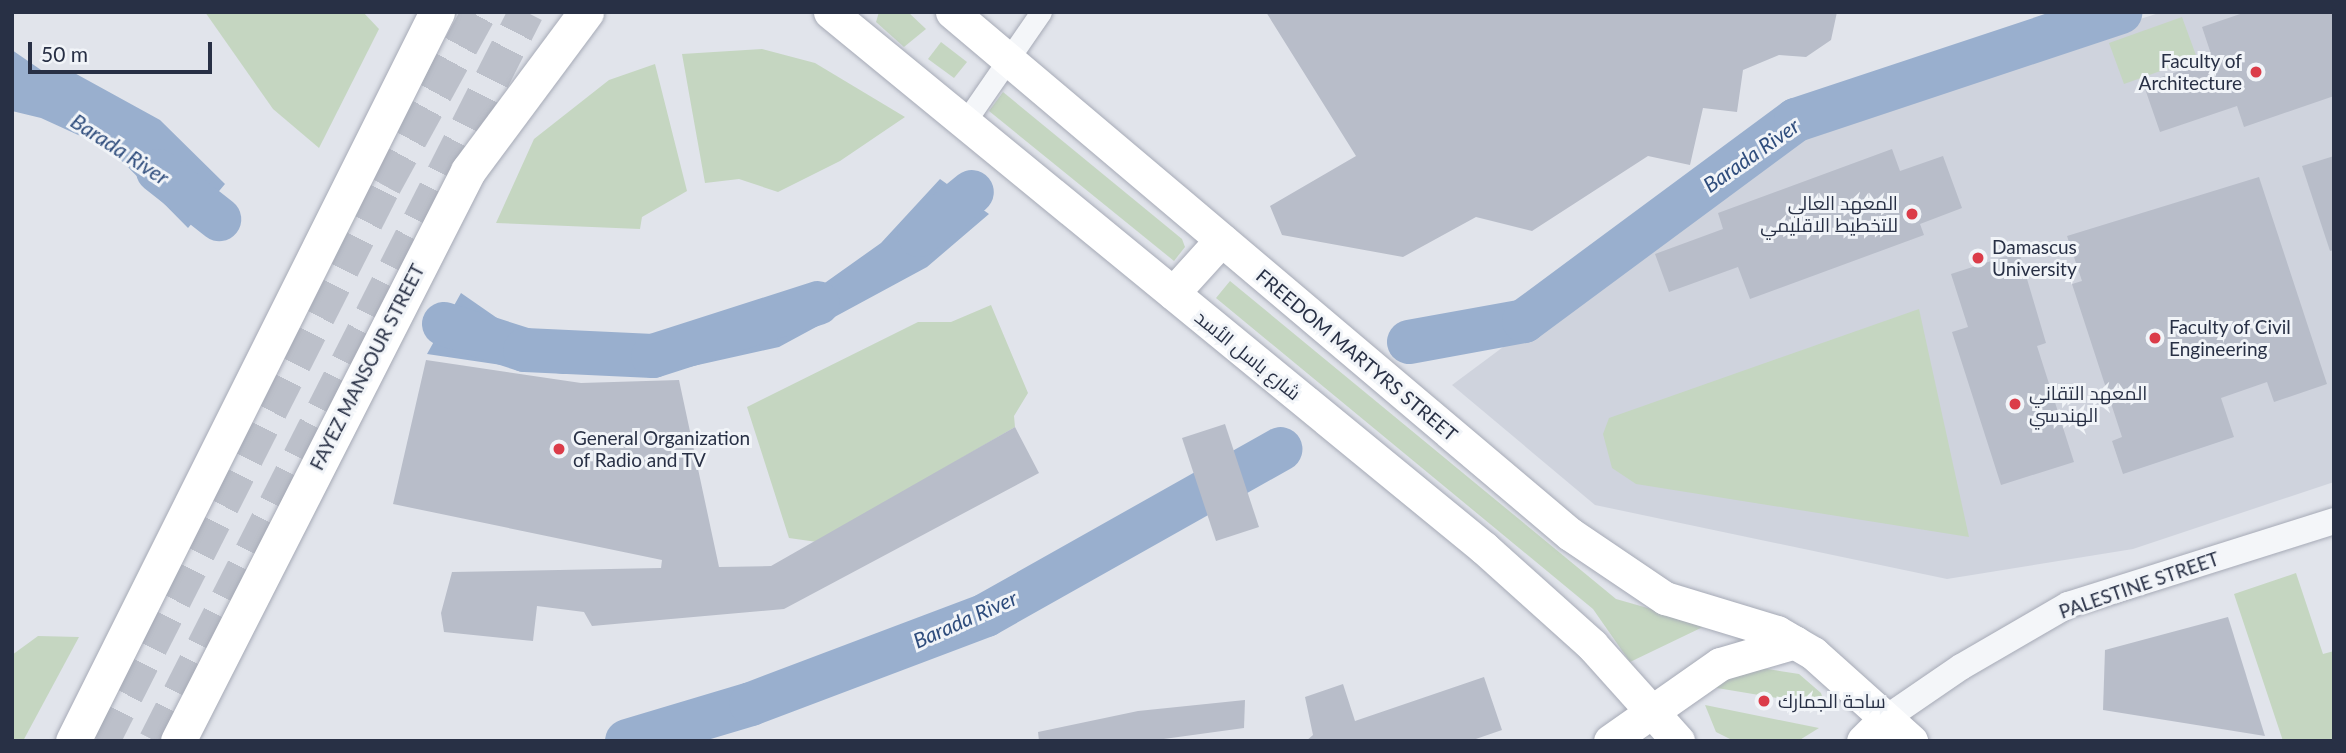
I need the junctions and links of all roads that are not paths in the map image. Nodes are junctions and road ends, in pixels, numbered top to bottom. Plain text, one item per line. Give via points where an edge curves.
1 (437, 12) edge
2 (586, 12) edge
3 (952, 12) edge
4 (1041, 12) edge
5 (843, 16) edge
6 (1011, 62) junction
7 (965, 122) junction
8 (1222, 240) junction
9 (1173, 293) junction
10 (2334, 521) edge
11 (1795, 642) junction
12 (1655, 712) junction
13 (1874, 730) edge
14 (73, 741) edge
15 (178, 741) edge
16 (1610, 741) edge
17 (1678, 741) edge
18 (1911, 741) edge

1 - 14 highway
2 - 15 highway, FAYEZ MANSOUR STREET via 468,171
3 - 6 main road, FREEDOM MARTYRS STREET
4 - 6 street
5 - 7 main road, شارع باسل الأسد
6 - 7 street
6 - 8 main road, FREEDOM MARTYRS STREET
7 - 9 main road, شارع باسل الأسد
8 - 9 main road
8 - 11 main road, FREEDOM MARTYRS STREET via 1570,534 1665,598
9 - 12 main road, شارع باسل الأسد via 1484,548
10 - 13 street, PALESTINE STREET via 2068,605 1961,667
11 - 12 main road via 1720,664
11 - 13 main road, FREEDOM MARTYRS STREET via 1843,674
12 - 16 main road
12 - 17 main road, شارع باسل الأسد
13 - 18 main road, FREEDOM MARTYRS STREET

